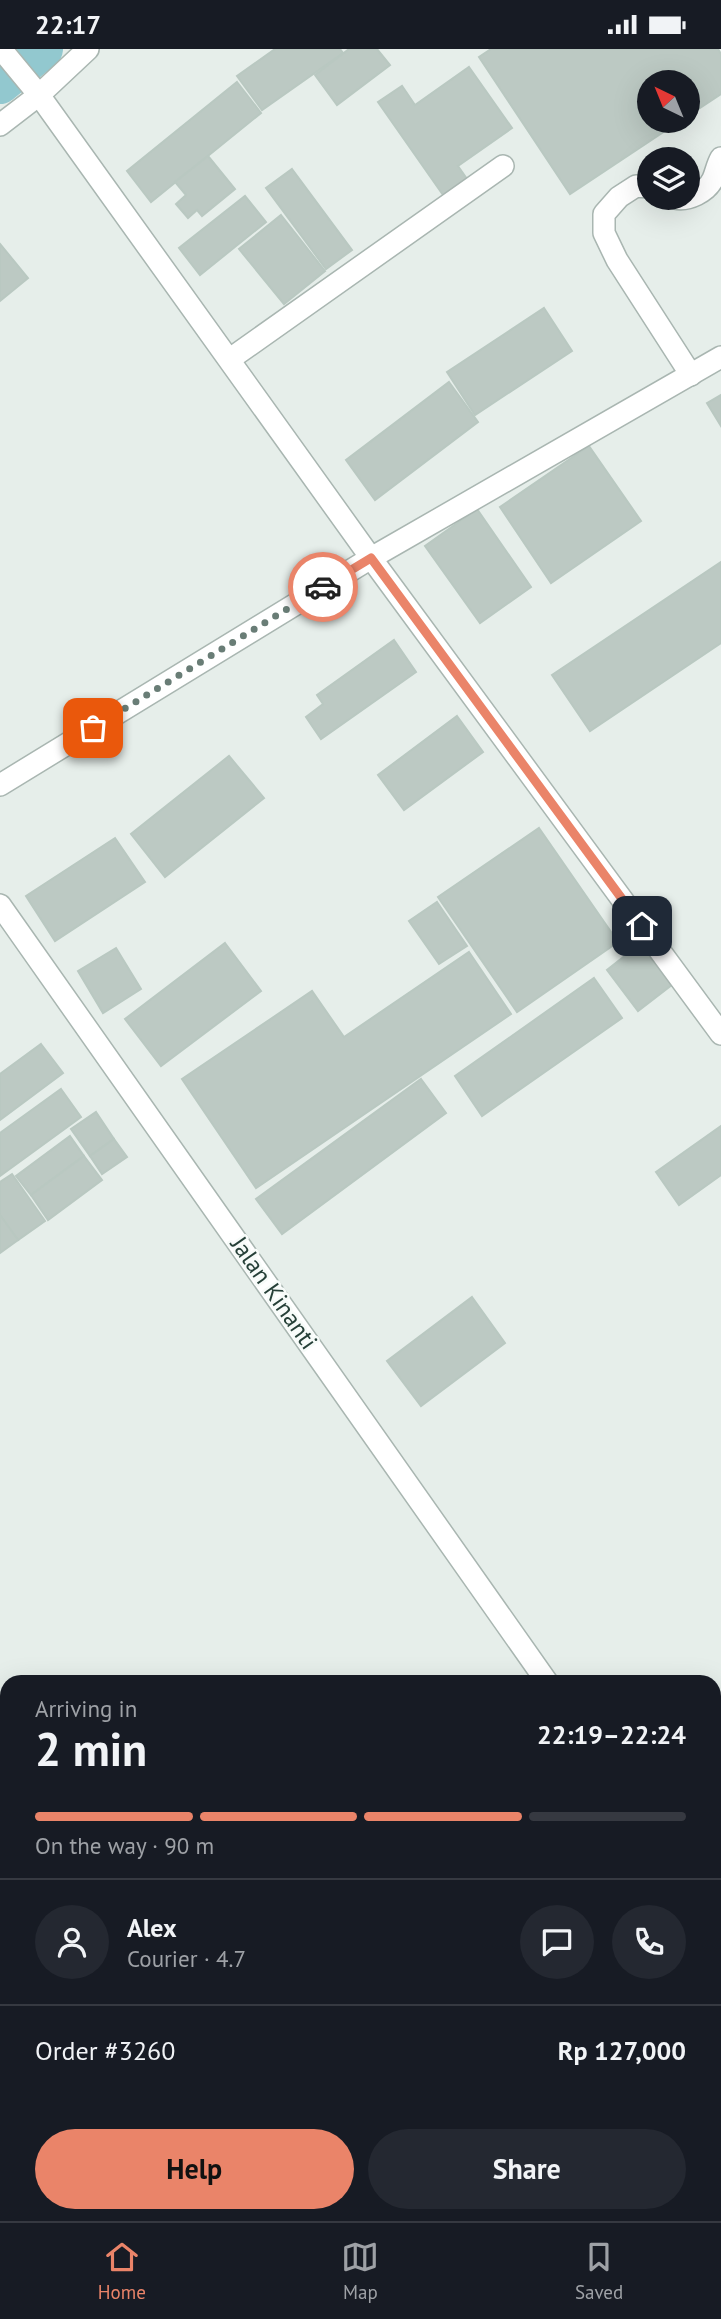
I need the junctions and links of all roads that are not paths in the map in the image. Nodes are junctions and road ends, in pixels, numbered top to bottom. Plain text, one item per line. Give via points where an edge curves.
1 (88, 49) edge
2 (3, 51) edge
3 (34, 88) junction
4 (0, 125) edge
5 (721, 158) edge
6 (503, 166) dead end
7 (637, 186) edge
8 (700, 192) edge
9 (721, 357) edge
10 (230, 359) junction
11 (691, 375) junction
12 (371, 558) junction
13 (0, 785) edge
14 (0, 905) edge
15 (721, 1034) edge
16 (542, 1675) edge

1 - 3 street
2 - 3 street
3 - 4 street
3 - 10 street
5 - 8 street via 713,179
6 - 10 street
7 - 11 street via 604,214 604,233
9 - 11 street
10 - 12 street
11 - 12 street
12 - 13 street
12 - 15 street
14 - 16 street, Jalan Kinanti

